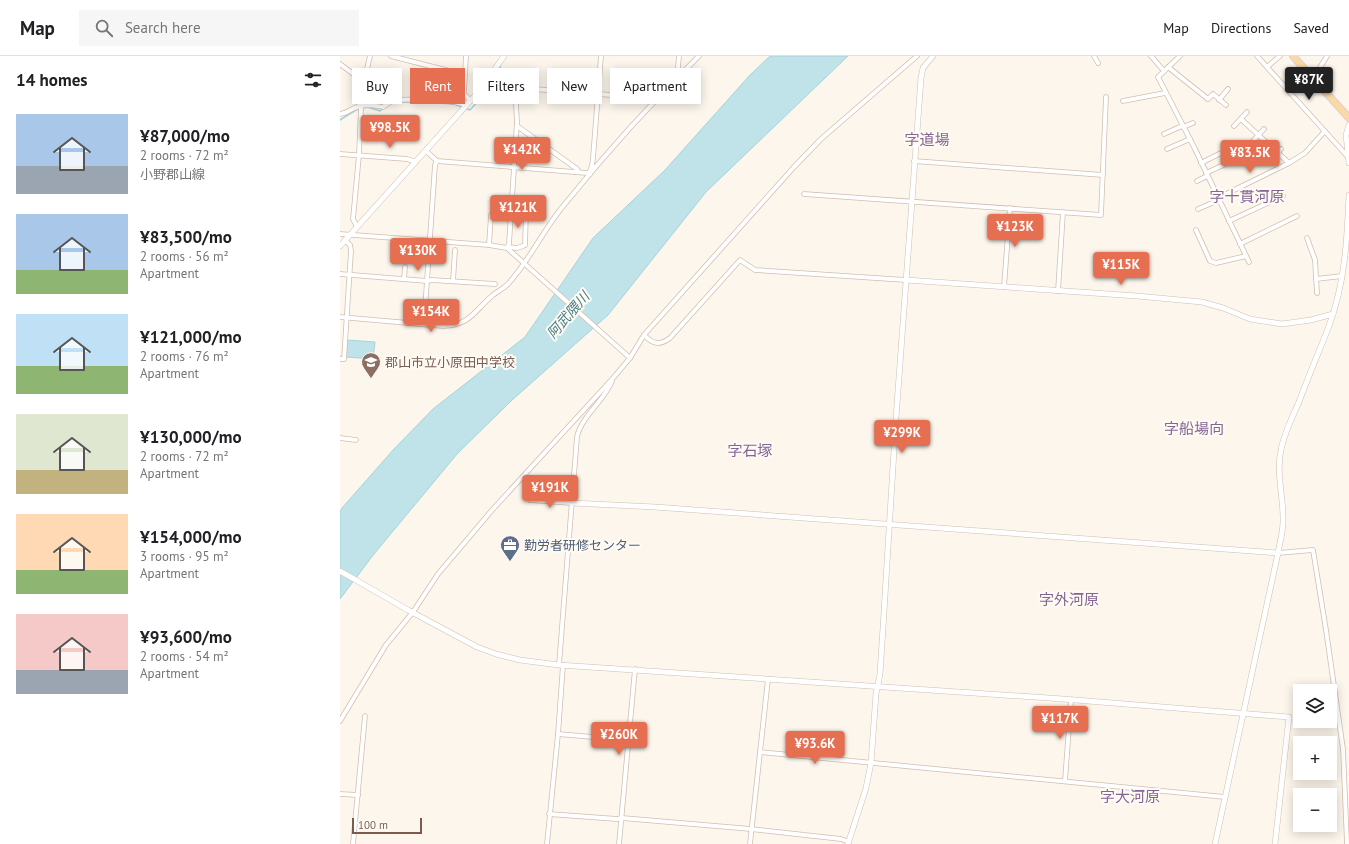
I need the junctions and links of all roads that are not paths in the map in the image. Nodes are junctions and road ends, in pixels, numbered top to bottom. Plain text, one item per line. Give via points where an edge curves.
1 (370, 56) edge
2 (391, 56) edge
3 (466, 56) edge
4 (504, 56) edge
5 (601, 56) edge
6 (679, 56) edge
7 (699, 56) edge
8 (917, 56) edge
9 (933, 56) edge
10 (1094, 56) edge
11 (1151, 56) edge
12 (1180, 56) edge
13 (1257, 56) edge
14 (1280, 56) edge
15 (1293, 56) edge
16 (1327, 56) edge
17 (1098, 62) dead end
18 (340, 64) edge
19 (1168, 67) junction
20 (1267, 67) junction
21 (367, 68) edge
22 (438, 68) edge
23 (495, 68) edge
24 (600, 68) edge
25 (678, 68) edge
26 (687, 68) edge
27 (1164, 71) junction
28 (352, 73) edge
29 (465, 75) edge
30 (1313, 78) junction
31 (1228, 89) dead end
32 (1165, 93) junction
33 (465, 95) edge
34 (473, 97) edge
35 (1106, 97) dead end
36 (470, 100) junction
37 (1219, 100) junction
38 (1123, 101) dead end
39 (516, 104) edge
40 (597, 104) edge
41 (652, 104) edge
42 (466, 105) junction
43 (1226, 105) dead end
44 (360, 106) junction
45 (1247, 112) dead end
46 (340, 114) edge
47 (1349, 118) edge
48 (1241, 119) junction
49 (1193, 123) dead end
50 (1349, 125) edge
51 (517, 126) junction
52 (1234, 126) dead end
53 (1183, 127) junction
54 (1264, 129) dead end
55 (1325, 131) junction
56 (1164, 134) dead end
57 (1258, 135) junction
58 (1190, 140) junction
59 (1252, 142) dead end
60 (1167, 149) dead end
61 (426, 151) junction
62 (1279, 151) junction
63 (1221, 153) dead end
64 (340, 154) edge
65 (359, 155) junction
66 (1243, 156) dead end
67 (1274, 157) dead end
68 (1349, 160) edge
69 (437, 161) junction
70 (914, 161) junction
71 (416, 162) junction
72 (1201, 163) junction
73 (1289, 163) junction
74 (514, 167) junction
75 (578, 172) junction
76 (589, 174) junction
77 (1103, 175) junction
78 (1207, 175) junction
79 (1197, 181) dead end
80 (804, 194) dead end
81 (1349, 195) edge
82 (1282, 196) dead end
83 (1218, 199) junction
84 (912, 201) junction
85 (1010, 208) junction
86 (511, 209) junction
87 (1198, 209) dead end
88 (1063, 212) junction
89 (491, 215) dead end
90 (1297, 216) dead end
91 (1229, 221) junction
92 (357, 227) junction
93 (1196, 230) dead end
94 (340, 234) edge
95 (350, 234) junction
96 (1306, 238) dead end
97 (345, 240) junction
98 (429, 241) junction
99 (1240, 244) junction
100 (489, 245) junction
101 (340, 246) edge
102 (507, 248) junction
103 (455, 250) dead end
104 (1246, 256) junction
105 (1249, 262) dead end
106 (524, 264) junction
107 (405, 267) dead end
108 (340, 274) edge
109 (349, 274) junction
110 (1342, 276) junction
111 (1316, 278) junction
112 (404, 279) junction
113 (906, 280) junction
114 (427, 281) junction
115 (453, 282) junction
116 (495, 284) dead end
117 (1004, 287) junction
118 (1058, 291) junction
119 (1317, 293) dead end
120 (1332, 314) junction
121 (340, 317) edge
122 (346, 318) junction
123 (424, 324) junction
124 (644, 334) junction
125 (628, 356) junction
126 (340, 359) edge
127 (614, 377) junction
128 (340, 438) edge
129 (356, 440) dead end
130 (530, 500) dead end
131 (572, 503) junction
132 (889, 525) junction
133 (1278, 553) junction
134 (340, 571) edge
135 (410, 611) junction
136 (561, 665) junction
137 (635, 669) junction
138 (768, 679) junction
139 (878, 686) junction
140 (1071, 700) junction
141 (1244, 713) junction
142 (365, 716) dead end
143 (340, 721) edge
144 (558, 734) junction
145 (628, 740) junction
146 (760, 752) junction
147 (871, 763) junction
148 (1065, 781) junction
149 (340, 794) edge
150 (358, 795) junction
151 (1225, 797) junction
152 (549, 814) junction
153 (622, 818) junction
154 (751, 829) junction
155 (849, 843) edge
156 (353, 844) edge
157 (546, 844) edge
158 (619, 844) edge
159 (750, 844) edge
160 (1215, 844) edge
161 (1275, 844) edge
162 (1347, 844) edge

1 - 21 street
2 - 22 street
3 - 29 street
4 - 23 street
5 - 24 street
6 - 25 street
7 - 26 street
8 - 124 street via 822,139 794,167
9 - 70 street via 923,68
10 - 17 street
11 - 27 street
12 - 19 street
13 - 20 street
14 - 20 street
15 - 30 main road
16 - 30 street
18 - 28 street
19 - 27 street
19 - 37 street via 1208,99 1213,94
20 - 55 street
27 - 32 street via 1158,77
30 - 47 main road
31 - 37 street
32 - 38 street
32 - 53 street
33 - 36 street
34 - 36 street
35 - 77 street
36 - 42 street
37 - 43 street
39 - 51 street
40 - 76 street via 593,158
41 - 76 street
42 - 44 street via 415,99 393,100 383,107
42 - 61 street
44 - 46 street
44 - 65 street
45 - 48 street
48 - 52 street
48 - 57 street
49 - 53 street
50 - 68 street via 1346,136
51 - 74 street
51 - 75 street
53 - 56 street
53 - 58 street
54 - 57 street
55 - 68 street
55 - 73 street via 1305,153
57 - 59 street
57 - 62 street
58 - 60 street
58 - 72 street
61 - 69 street
61 - 71 street
62 - 67 street
62 - 73 street
63 - 72 street
64 - 65 street
65 - 71 street
65 - 92 street via 353,219
66 - 78 street
69 - 74 street
69 - 98 street
70 - 77 street
70 - 84 street
71 - 92 street
72 - 78 street
73 - 83 street
74 - 75 street
74 - 86 street
75 - 76 street
76 - 106 street via 552,219
77 - 88 street via 1100,214
78 - 79 street
78 - 83 street
80 - 84 street
81 - 110 street
82 - 91 street
83 - 87 street
83 - 91 street
84 - 85 street
84 - 113 street
85 - 88 street
85 - 117 street
86 - 102 street
86 - 102 street via 524,210 526,213 525,245
88 - 118 street
89 - 100 street
90 - 99 street
91 - 99 street
92 - 95 street
93 - 104 street via 1210,261 1216,263
94 - 95 street
95 - 97 street
95 - 98 street
96 - 111 street via 1315,260
97 - 101 street
97 - 109 street via 350,248
98 - 100 street
98 - 114 street
99 - 104 street
100 - 102 street
102 - 106 street
103 - 115 street
104 - 105 street
106 - 123 street via 508,284 492,295 467,320 454,325
106 - 125 street
107 - 112 street
108 - 109 street
109 - 112 street
109 - 122 street
110 - 111 street
110 - 120 street
111 - 119 street
112 - 114 street
113 - 117 street
113 - 124 street via 755,270 740,260 670,338 657,344 649,341
113 - 132 street
114 - 115 street
114 - 123 street
115 - 116 street
117 - 118 street
118 - 120 street via 1202,302 1250,319 1282,324
120 - 133 street via 1280,451 1283,519
121 - 122 street
122 - 123 street
122 - 126 street via 344,359
124 - 125 street
125 - 127 street
127 - 131 street via 579,430
127 - 135 street via 493,510
128 - 129 street
130 - 131 street
131 - 132 street
131 - 136 street
132 - 133 street
132 - 139 street
133 - 141 street
133 - 162 street via 1313,550 1343,749
134 - 135 street
135 - 136 street via 477,647 496,654
135 - 143 street
136 - 137 street
136 - 144 street
137 - 138 street
137 - 145 street
138 - 139 street
138 - 146 street
139 - 140 street
139 - 147 street
140 - 141 street
140 - 148 street
141 - 151 street
141 - 161 street via 1289,717
142 - 150 street
144 - 145 street
144 - 152 street
145 - 153 street
146 - 147 street
146 - 154 street
147 - 148 street
147 - 155 street
148 - 151 street
149 - 150 street
150 - 156 street
151 - 160 street
152 - 153 street via 617,820
152 - 157 street
153 - 154 street
153 - 158 street
154 - 155 street via 841,839
154 - 159 street

